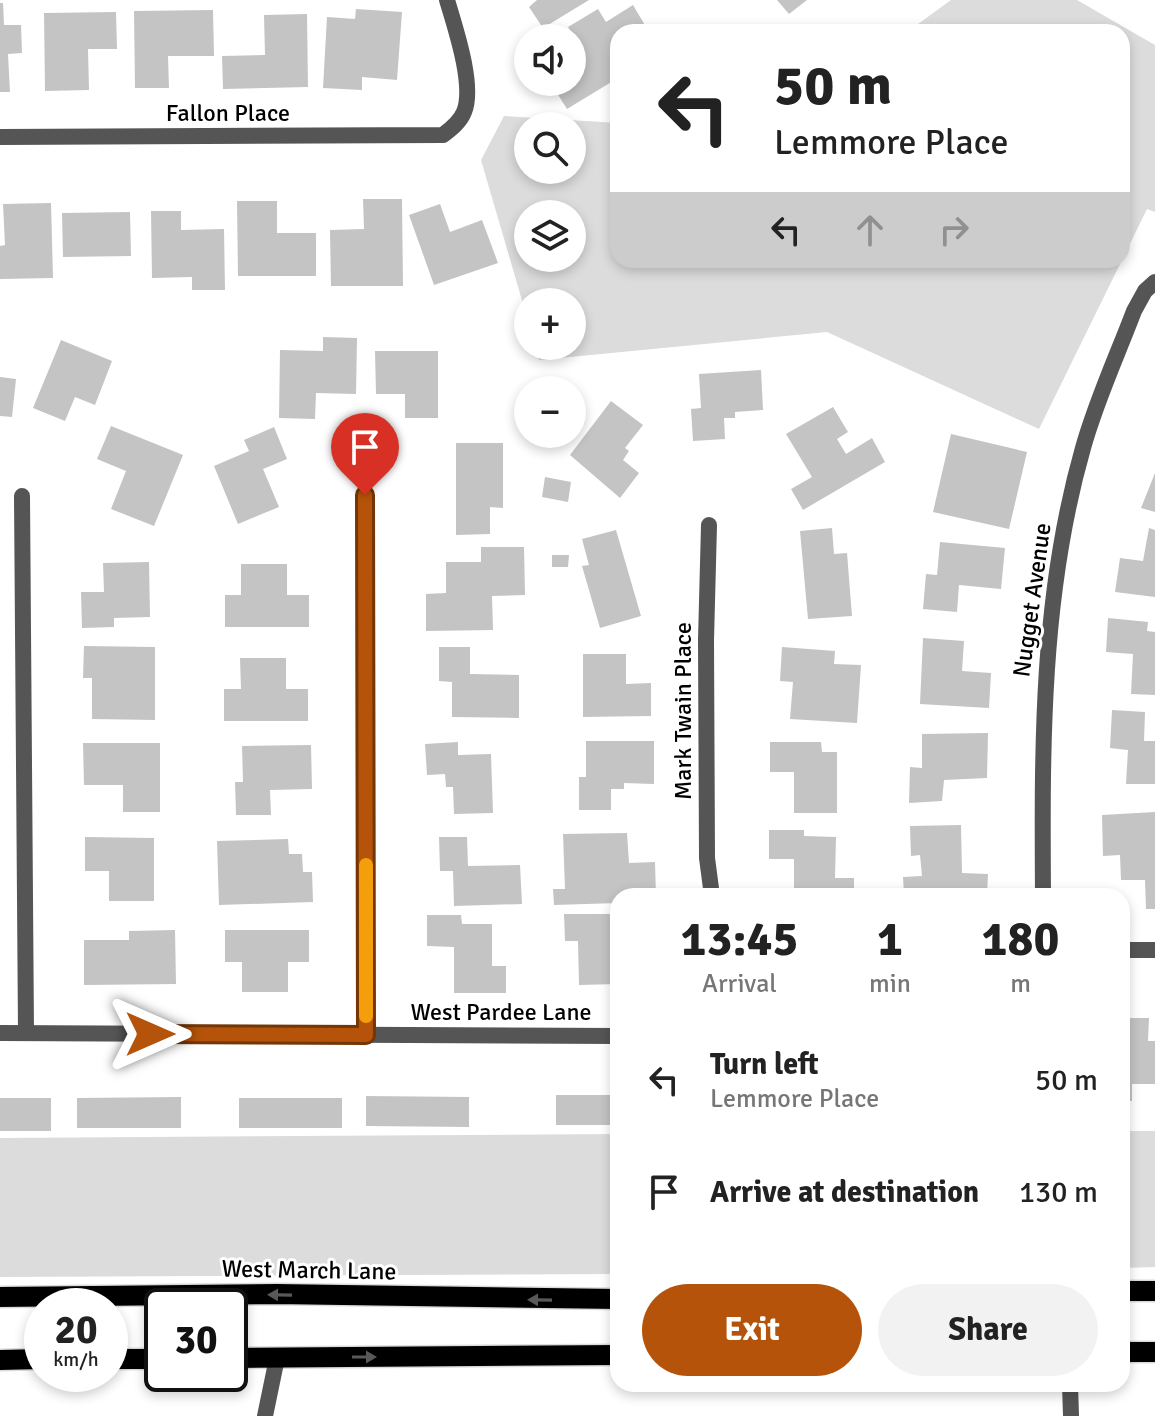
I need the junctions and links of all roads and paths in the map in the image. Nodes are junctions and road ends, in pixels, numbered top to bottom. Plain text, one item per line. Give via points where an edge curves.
1 (447, 0) edge
2 (0, 137) edge
3 (1155, 282) edge
4 (365, 495) dead end
5 (22, 496) dead end
6 (709, 525) dead end
7 (711, 888) edge
8 (1043, 888) edge
9 (1130, 950) edge
10 (1155, 950) edge
11 (0, 1033) edge
12 (26, 1033) junction
13 (366, 1035) junction
14 (610, 1036) edge
15 (1130, 1291) edge
16 (1155, 1291) edge
17 (0, 1297) edge
18 (610, 1299) edge
19 (1130, 1352) edge
20 (1155, 1352) edge
21 (610, 1355) edge
22 (248, 1358) edge
23 (277, 1358) junction
24 (24, 1359) edge
25 (0, 1360) edge
26 (1070, 1392) edge
27 (265, 1416) edge
28 (1071, 1416) edge

1 - 2 street, Fallon Place via 462,48 468,102 463,116 443,135
3 - 8 street, Nugget Avenue via 1134,311 1083,447 1055,574 1044,690
4 - 13 street
5 - 12 street
6 - 7 street, Mark Twain Place
9 - 10 street
11 - 12 street, West Pardee Lane
12 - 13 street, West Pardee Lane
13 - 14 street, West Pardee Lane
15 - 16 main road
18 -> 17 main road, West March Lane
19 - 20 main road
23 -> 21 main road
22 - 23 main road
23 - 27 street
24 - 25 main road
26 - 28 street

